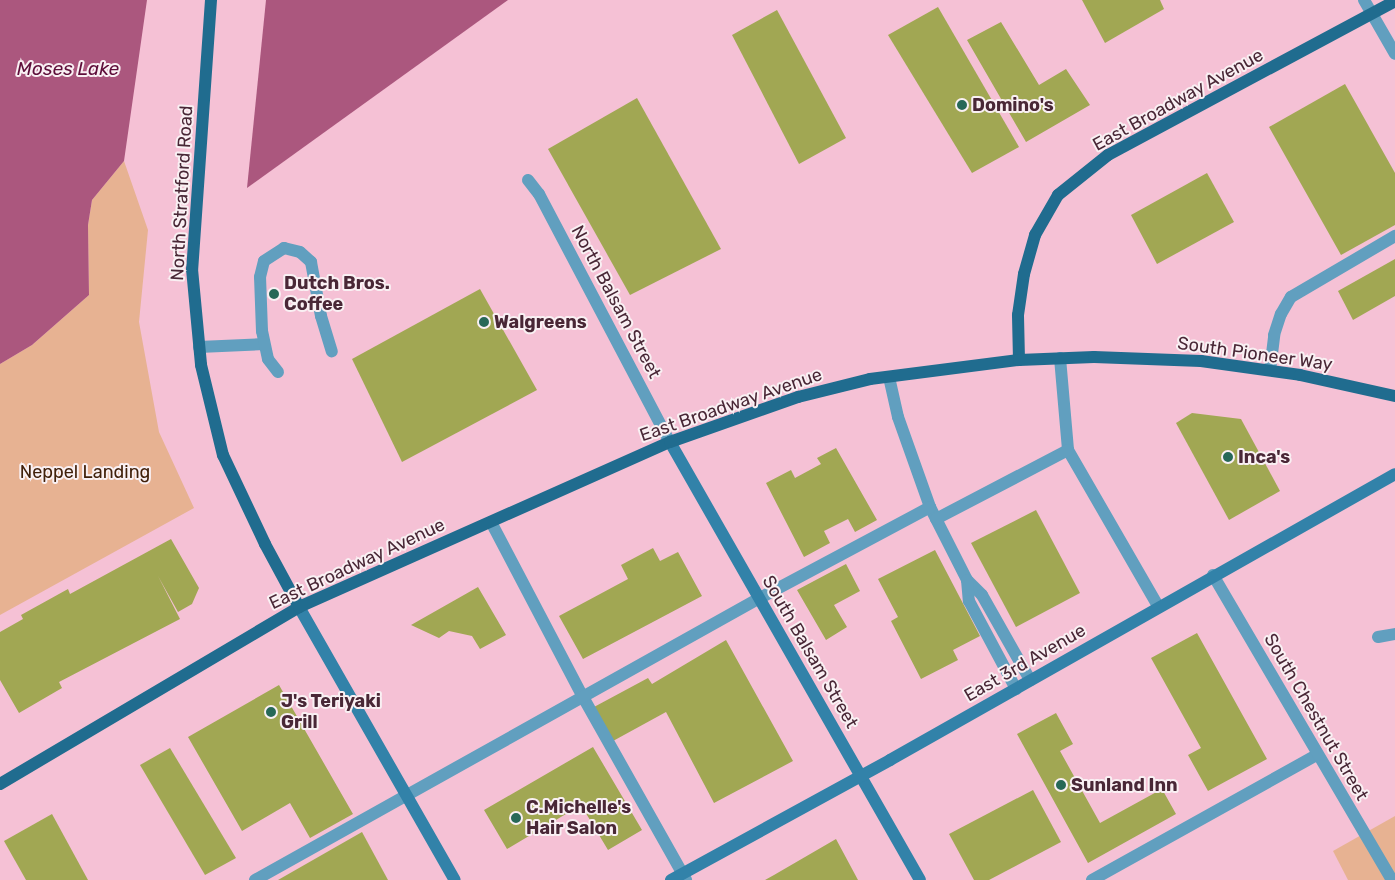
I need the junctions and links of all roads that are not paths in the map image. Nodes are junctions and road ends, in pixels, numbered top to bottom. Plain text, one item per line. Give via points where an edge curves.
1 (211, 0) edge
2 (1364, 0) edge
3 (1395, 1) edge
4 (1372, 14) junction
5 (1395, 54) edge
6 (528, 180) dead end
7 (1395, 236) edge
8 (264, 344) junction
9 (200, 347) junction
10 (332, 351) dead end
11 (1060, 358) junction
12 (1019, 360) junction
13 (1270, 370) junction
14 (278, 372) dead end
15 (889, 377) junction
16 (1395, 396) edge
17 (670, 442) junction
18 (1068, 450) junction
19 (1395, 474) edge
20 (930, 507) junction
21 (936, 520) junction
22 (491, 522) junction
23 (1213, 575) junction
24 (967, 580) junction
25 (758, 599) junction
26 (1158, 606) junction
27 (299, 607) junction
28 (1395, 634) edge
29 (1378, 637) dead end
30 (1030, 680) junction
31 (1016, 689) junction
32 (583, 697) junction
33 (1318, 755) junction
34 (861, 776) junction
35 (0, 784) edge
36 (408, 795) junction
37 (1392, 875) edge
38 (680, 878) edge
39 (254, 880) edge
40 (455, 880) edge
41 (920, 880) edge
42 (1092, 880) edge

1 - 9 main road, North Stratford Road via 192,269
2 - 4 street
3 - 4 main road, East Broadway Avenue
4 - 5 street
4 - 12 main road, East Broadway Avenue via 1108,156 1058,196 1035,235 1024,274 1018,315
6 - 17 street, North Balsam Street via 539,194
7 - 13 street via 1291,296 1280,314 1274,335
8 - 9 street
8 - 10 street via 260,277 264,261 284,248 300,252 311,262 321,316
8 - 14 street via 268,359
9 - 27 main road, North Stratford Road via 201,365 223,455
11 - 12 main road, South Pioneer Way
11 - 13 main road, South Pioneer Way via 1201,361
11 - 18 street
12 - 15 main road, East Broadway Avenue
13 - 16 main road, South Pioneer Way
15 - 17 main road, East Broadway Avenue via 798,396
15 - 20 street via 898,418
17 - 22 main road, East Broadway Avenue
17 - 25 main road, South Balsam Street
18 - 21 street
18 - 26 street
19 - 23 main road, East 3rd Avenue
20 - 21 street
20 - 25 street
21 - 24 street
22 - 27 main road, East Broadway Avenue
22 - 32 street
23 - 26 main road, East 3rd Avenue
23 - 33 street, South Chestnut Street
24 - 30 street via 982,595
24 - 31 street via 969,601
25 - 32 street
25 - 34 main road, South Balsam Street
26 - 30 main road, East 3rd Avenue
27 - 35 main road, East Broadway Avenue
27 - 36 main road
28 - 29 street
30 - 31 main road, East 3rd Avenue
31 - 34 main road, East 3rd Avenue
32 - 36 street
32 - 38 street
33 - 37 street, South Chestnut Street
33 - 42 street
34 - 38 main road, East 3rd Avenue
34 - 41 main road, South Balsam Street
36 - 39 street
36 - 40 main road

